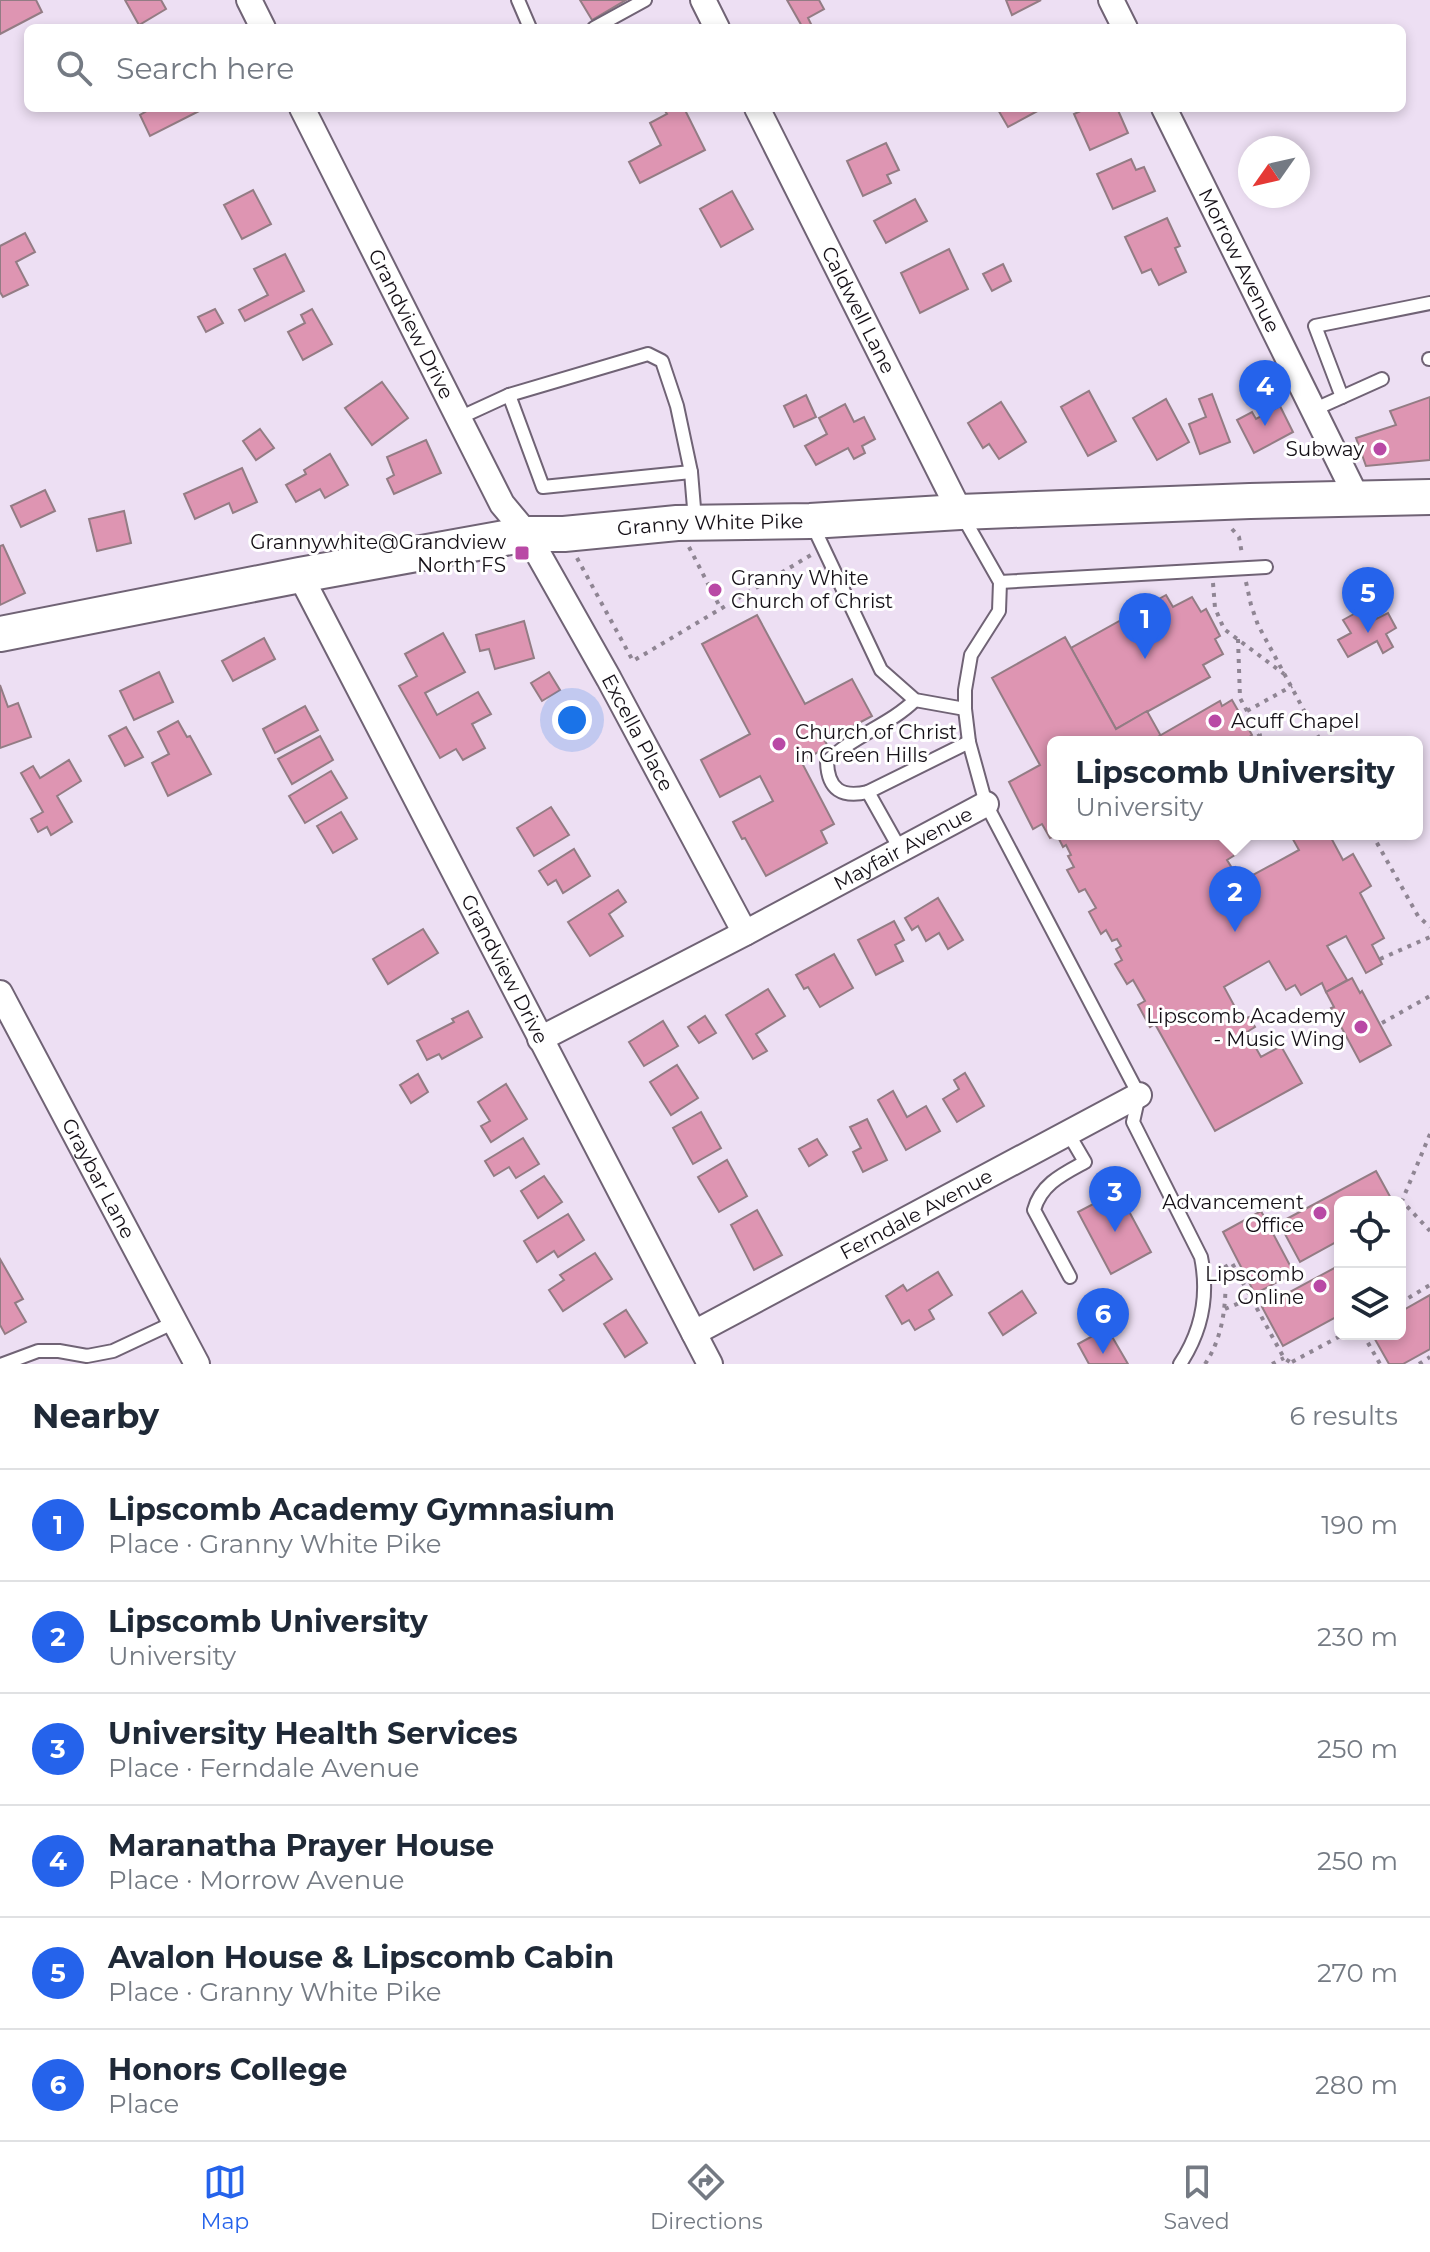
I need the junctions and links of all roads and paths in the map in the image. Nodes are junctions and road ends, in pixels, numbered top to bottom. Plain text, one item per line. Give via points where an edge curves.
1 (249, 0) edge
2 (518, 0) edge
3 (645, 0) edge
4 (703, 0) edge
5 (1111, 0) edge
6 (261, 24) edge
7 (528, 24) edge
8 (601, 24) edge
9 (715, 24) edge
10 (1123, 24) edge
11 (304, 112) edge
12 (759, 112) edge
13 (1166, 112) edge
14 (1430, 303) edge
15 (1382, 379) dead end
16 (509, 395) junction
17 (1342, 397) junction
18 (1313, 410) junction
19 (459, 418) junction
20 (691, 472) junction
21 (1430, 497) edge
22 (1358, 500) junction
23 (960, 512) junction
24 (686, 523) junction
25 (527, 534) junction
26 (564, 534) junction
27 (817, 534) junction
28 (1266, 567) dead end
29 (1211, 569) junction
30 (300, 575) junction
31 (1000, 582) junction
32 (721, 609) junction
33 (1219, 619) junction
34 (1213, 623) dead end
35 (0, 634) edge
36 (1238, 639) junction
37 (1286, 675) dead end
38 (1292, 686) dead end
39 (915, 700) junction
40 (965, 709) junction
41 (1247, 711) junction
42 (1258, 736) edge
43 (969, 742) junction
44 (868, 792) junction
45 (986, 804) junction
46 (1375, 840) edge
47 (900, 849) junction
48 (1430, 927) edge
49 (745, 933) junction
50 (1430, 937) edge
51 (1380, 959) dead end
52 (0, 993) edge
53 (1430, 996) edge
54 (1382, 1023) dead end
55 (540, 1039) junction
56 (1139, 1095) junction
57 (1068, 1133) junction
58 (1430, 1134) edge
59 (1430, 1231) edge
60 (1070, 1277) dead end
61 (1430, 1285) edge
62 (1252, 1298) junction
63 (1406, 1299) edge
64 (1225, 1309) junction
65 (175, 1322) junction
66 (694, 1333) junction
67 (1334, 1340) edge
68 (1366, 1340) edge
69 (1430, 1357) edge
70 (1284, 1358) junction
71 (1292, 1363) edge
72 (3, 1364) edge
73 (197, 1364) edge
74 (710, 1364) edge
75 (1180, 1364) edge
76 (1205, 1364) edge
77 (1272, 1364) edge
78 (1380, 1364) edge
79 (1419, 1364) edge

1 - 6 street
2 - 7 lane
3 - 8 lane
4 - 9 street
5 - 10 street
11 - 19 street, Grandview Drive
12 - 23 street, Caldwell Lane
13 - 18 street, Morrow Avenue
14 - 17 lane via 1315,326
15 - 17 lane
16 - 19 lane
16 - 20 lane via 543,487
16 - 20 lane via 648,354 662,361
17 - 18 lane
18 - 22 street, Morrow Avenue
19 - 25 street, Grandview Drive via 502,504
20 - 24 lane
21 - 22 main road, Granny White Pike
22 - 23 main road, Granny White Pike
23 - 27 main road, Granny White Pike
23 - 31 lane
24 - 26 main road, Granny White Pike
24 - 27 main road, Granny White Pike
24 - 32 path
25 - 26 main road, Granny White Pike
25 - 30 main road, Granny White Pike
25 - 49 street, Excella Place
26 - 32 path via 633,661
27 - 32 path
27 - 39 lane via 881,670
28 - 29 lane
29 - 31 lane
29 - 33 path
30 - 35 main road, Granny White Pike
30 - 55 street, Grandview Drive
31 - 40 lane, Mayfair Avenue via 999,611 971,655
33 - 34 path
33 - 36 path
36 - 37 path
36 - 41 path via 1240,698
38 - 41 path
39 - 40 lane
39 - 44 lane via 827,762 831,783 841,793
40 - 43 lane, Mayfair Avenue
41 - 42 path
43 - 44 lane
43 - 45 lane, Mayfair Avenue
44 - 47 lane
45 - 47 street, Mayfair Avenue
45 - 56 lane
46 - 48 path via 1418,916
47 - 49 street, Mayfair Avenue
49 - 55 street, Mayfair Avenue
50 - 51 path
52 - 65 street, Graybar Lane
53 - 54 path
55 - 66 street, Grandview Drive
56 - 57 street, Ferndale Avenue
56 - 75 lane via 1133,1122 1195,1242 1205,1277 1199,1325
57 - 60 lane via 1085,1162 1047,1186 1034,1210
57 - 66 street, Ferndale Avenue
58 - 59 path via 1402,1201
61 - 63 path
62 - 64 path
62 - 64 path via 1232,1263 1225,1267
62 - 70 path
64 - 76 path
65 - 72 lane via 113,1351 87,1356 38,1351
65 - 73 street, Graybar Lane
66 - 74 street, Grandview Drive
67 - 71 path
68 - 78 path
69 - 79 path
70 - 71 path
70 - 77 path

